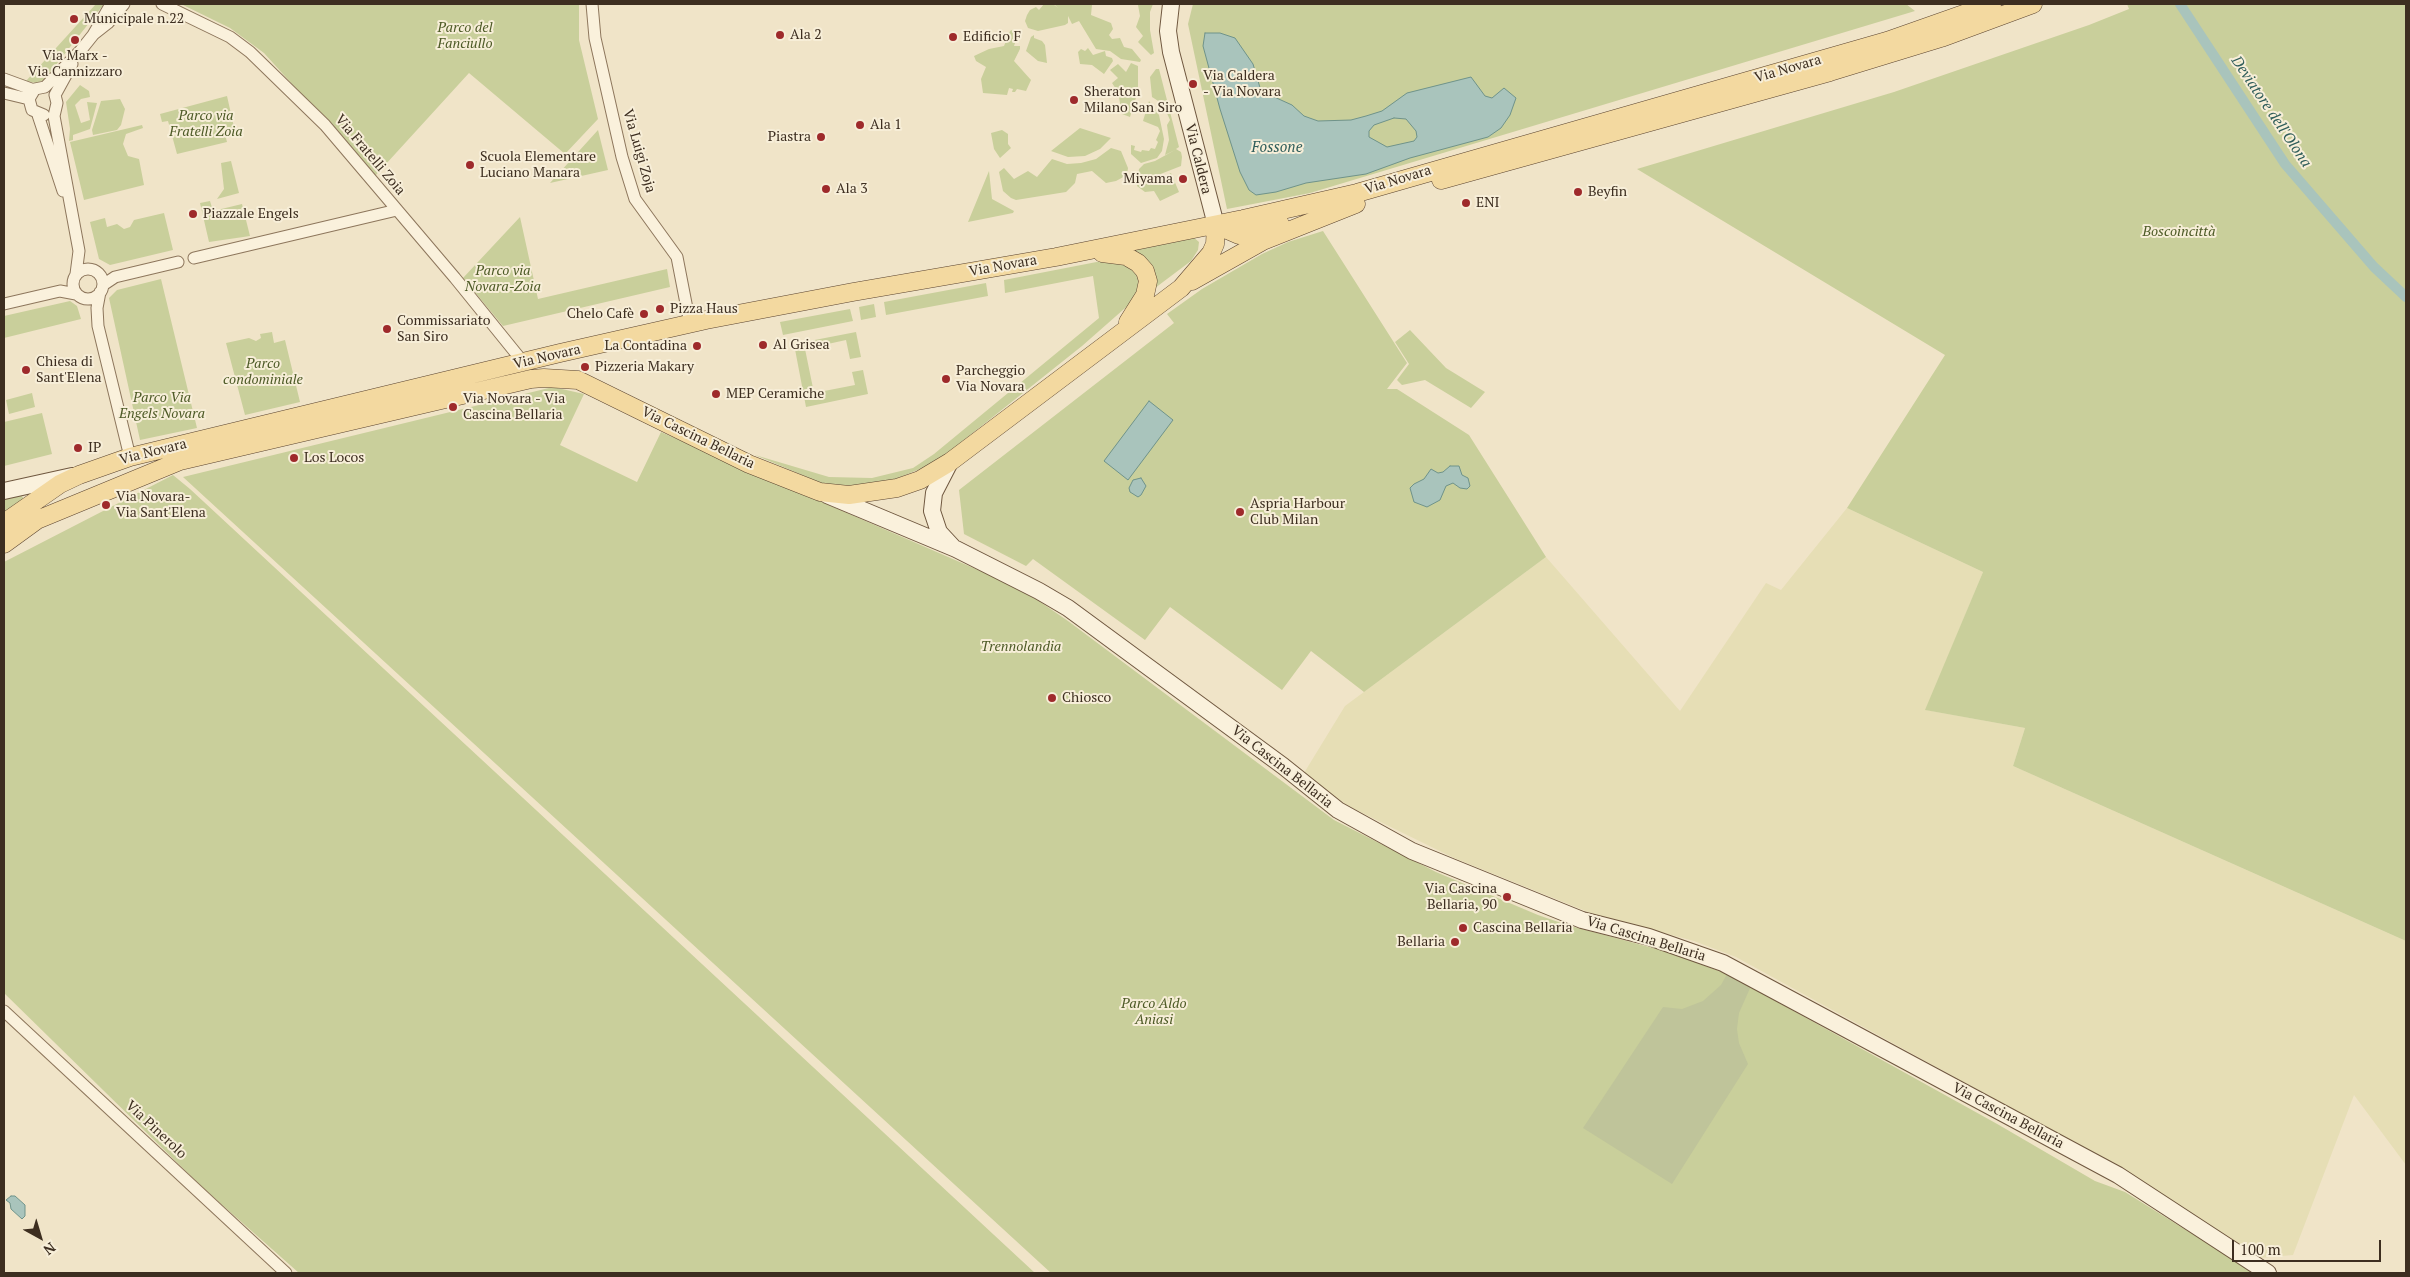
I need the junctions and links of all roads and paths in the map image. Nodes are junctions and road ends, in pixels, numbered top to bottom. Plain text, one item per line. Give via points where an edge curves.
1 (111, 4) edge
2 (124, 4) edge
3 (162, 4) edge
4 (592, 4) edge
5 (1170, 4) edge
6 (1992, 4) edge
7 (2033, 4) edge
8 (93, 35) junction
9 (74, 59) junction
10 (4, 79) edge
11 (36, 92) junction
12 (4, 93) edge
13 (55, 95) junction
14 (54, 110) junction
15 (38, 114) junction
16 (396, 210) junction
17 (1333, 211) junction
18 (70, 212) junction
19 (1216, 225) junction
20 (79, 246) junction
21 (1056, 257) junction
22 (194, 258) dead end
23 (178, 262) dead end
24 (93, 269) junction
25 (75, 277) junction
26 (1181, 288) junction
27 (101, 289) junction
28 (60, 291) junction
29 (78, 295) junction
30 (4, 304) edge
31 (690, 324) junction
32 (98, 326) junction
33 (1121, 333) junction
34 (580, 349) junction
35 (523, 362) junction
36 (578, 380) junction
37 (130, 457) junction
38 (950, 462) junction
39 (156, 469) junction
40 (79, 475) junction
41 (4, 491) edge
42 (820, 492) junction
43 (37, 520) junction
44 (5, 536) edge
45 (956, 549) junction
46 (4, 1011) edge
47 (286, 1273) edge
48 (2268, 1273) edge

1 - 8 street
2 - 8 street
3 - 16 street, Via Fratelli Zoia via 230,37 250,52 325,125
4 - 31 street, Via Luigi Zoja via 596,38 622,157 636,199 677,257
5 - 19 street, Via Caldera via 1168,31 1171,52
6 - 19 main road, Via Novara via 1887,41 1357,193
7 - 17 main road, Via Novara via 1941,38 1820,75
8 - 9 street
9 - 11 street
9 - 13 street
10 - 11 street
11 - 12 street
11 - 13 street
11 - 15 street via 30,108
13 - 14 street via 57,103
14 - 15 street
14 - 18 street
15 - 18 street
16 - 22 street
16 - 35 street, Via Fratelli Zoia
17 - 19 main road via 1239,235
17 - 26 main road, Via Novara via 1263,241
18 - 20 street
19 - 21 main road, Via Novara
19 - 26 main road via 1211,253
20 - 24 street
20 - 25 street
21 - 31 main road, Via Novara
21 - 33 main road via 1110,253 1126,256 1142,267 1148,281 1145,295
23 - 27 street via 115,277
24 - 25 street via 83,269
24 - 27 street via 100,276
25 - 28 street
25 - 29 street via 73,290
26 - 33 main road, Via Cascina Bellaria
27 - 29 street via 90,299
27 - 32 street
28 - 29 street
28 - 30 street
29 - 32 street via 90,308
31 - 34 main road, Via Novara
32 - 37 street
33 - 38 main road, Via Cascina Bellaria
34 - 35 main road, Via Novara
34 - 36 main road via 571,360 571,368
35 - 37 main road, Via Novara
36 - 39 main road, Via Novara via 531,379
36 - 42 main road, Via Cascina Bellaria via 749,464
37 - 39 main road
37 - 40 main road, Via Novara
37 - 43 main road via 127,467
38 - 42 main road, Via Cascina Bellaria via 920,480 897,488 849,495
38 - 45 street, Via Cascina Bellaria via 934,493 932,511 939,532
39 - 43 main road, Via Novara
40 - 41 street, Via Novara
40 - 44 main road via 60,484
42 - 45 street, Via Cascina Bellaria
43 - 44 main road, Via Novara
45 - 48 street, Via Cascina Bellaria via 1068,608 1338,810 1412,851 1582,920 1649,937 1723,963 2118,1175
46 - 47 street, Via Pinerolo

